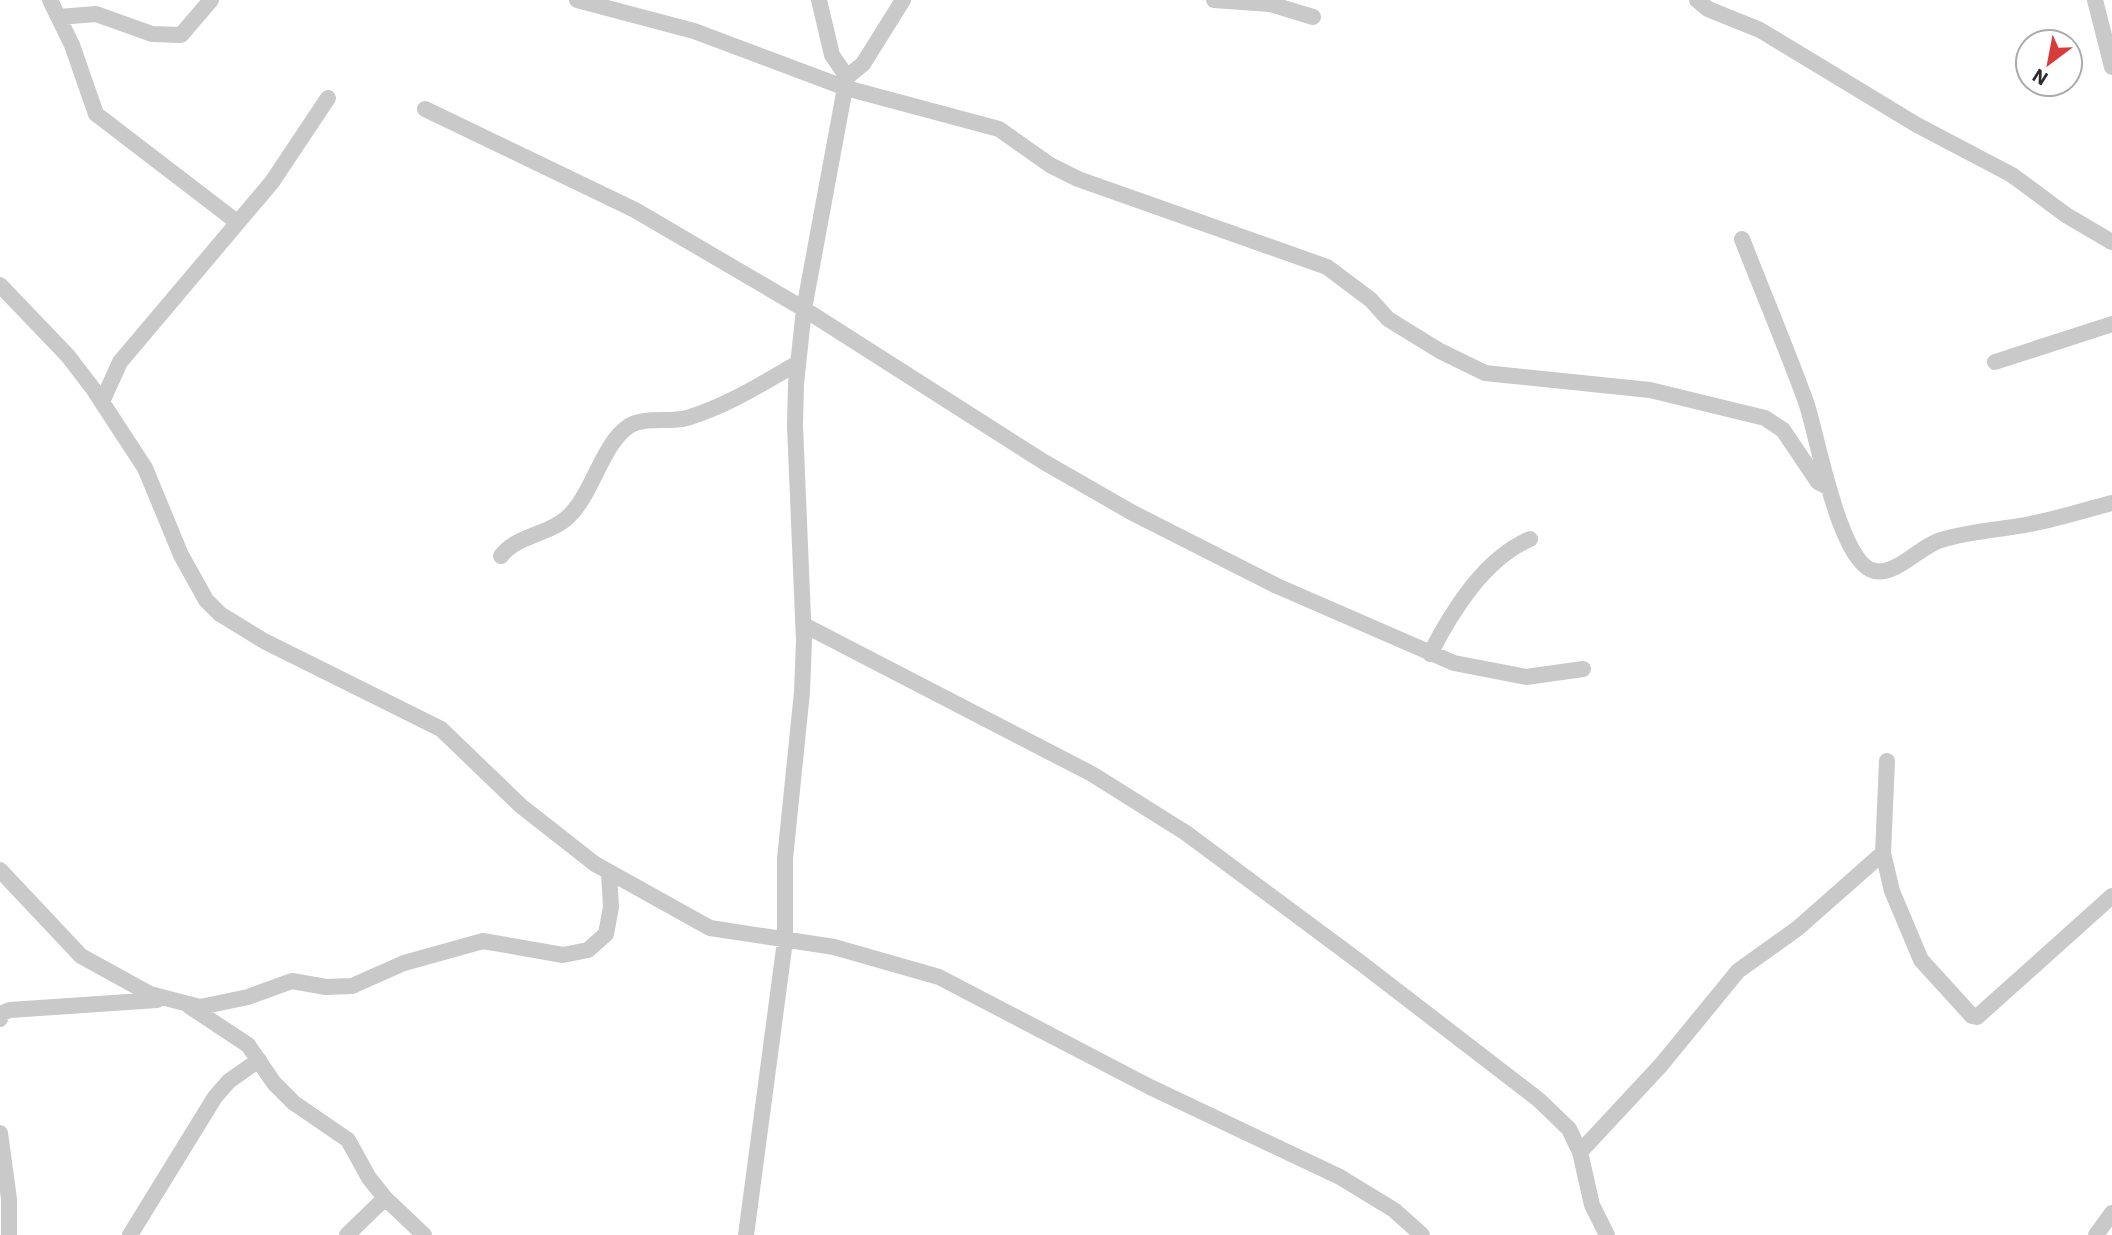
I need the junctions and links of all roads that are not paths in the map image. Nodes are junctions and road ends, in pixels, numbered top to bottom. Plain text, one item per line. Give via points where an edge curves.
1 (50, 0) edge
2 (211, 0) edge
3 (577, 0) edge
4 (819, 0) edge
5 (903, 0) edge
6 (1214, 0) edge
7 (1698, 0) edge
8 (2095, 0) edge
9 (59, 17) junction
10 (1312, 17) dead end
11 (2112, 67) edge
12 (846, 82) junction
13 (328, 98) dead end
14 (425, 109) dead end
15 (237, 222) junction
16 (1742, 239) dead end
17 (2112, 242) edge
18 (0, 285) edge
19 (804, 310) junction
20 (2112, 324) edge
21 (1994, 362) dead end
22 (798, 363) junction
23 (102, 402) junction
24 (1828, 487) junction
25 (2112, 503) edge
26 (1530, 540) dead end
27 (501, 556) dead end
28 (804, 625) junction
29 (1430, 654) junction
30 (1583, 669) dead end
31 (1887, 761) dead end
32 (1883, 853) junction
33 (0, 870) edge
34 (609, 873) junction
35 (2112, 896) edge
36 (785, 941) junction
37 (167, 999) junction
38 (187, 1005) junction
39 (0, 1019) edge
40 (258, 1060) junction
41 (0, 1133) edge
42 (1580, 1152) junction
43 (385, 1198) junction
44 (2112, 1213) edge
45 (0, 1223) edge
46 (9, 1235) edge
47 (130, 1235) edge
48 (347, 1235) edge
49 (424, 1235) edge
50 (746, 1235) edge
51 (1422, 1235) edge
52 (1607, 1235) edge
53 (2096, 1235) edge

1 - 9 street
2 - 9 street via 181,35 167,37 96,14
3 - 12 street via 694,31
4 - 12 street via 832,55
5 - 12 street via 863,64
6 - 10 street via 1270,4
7 - 17 street via 1708,9 1760,30 1917,125 2012,175
8 - 11 street
9 - 15 street via 96,114
12 - 19 street
12 - 24 street via 999,130 1078,179 1306,258 1349,282 1388,319 1418,339 1485,373 1650,390 1765,418 1783,430 1818,482
13 - 15 street via 272,182
14 - 19 street via 635,210
15 - 23 street via 141,333 120,362
16 - 24 street via 1807,405
18 - 23 street via 68,356
19 - 22 street
19 - 29 street via 963,413 1130,512 1277,586
20 - 21 street
22 - 27 street via 709,410 630,426 569,516 542,533 509,545
22 - 28 street via 795,426
23 - 34 street via 145,468 195,582 220,614 264,641 441,729 521,806
24 - 25 street via 1860,561 1870,570 1883,572 1938,541
26 - 29 street via 1510,548 1489,568
28 - 36 street via 785,859
28 - 42 street via 1092,774 1186,833 1539,1100 1569,1129
29 - 30 street via 1490,672 1526,677
31 - 32 street
32 - 35 street via 1892,891 1921,960 1977,1017
32 - 42 street via 1798,928 1738,971 1661,1065
33 - 37 street via 81,956
34 - 36 street via 710,928
34 - 38 street via 611,907 606,934 588,950 563,955 483,941 404,963 352,986 292,981 214,1007
36 - 50 street
36 - 51 street via 844,949 939,977 1150,1087 1340,1177 1394,1210
37 - 38 street
37 - 39 street via 10,1010
38 - 40 street via 248,1045
40 - 43 street via 294,1103 348,1140
40 - 47 street via 215,1097
41 - 46 street
42 - 52 street via 1592,1205
43 - 48 street
43 - 49 street
44 - 53 street
45 - 46 street

